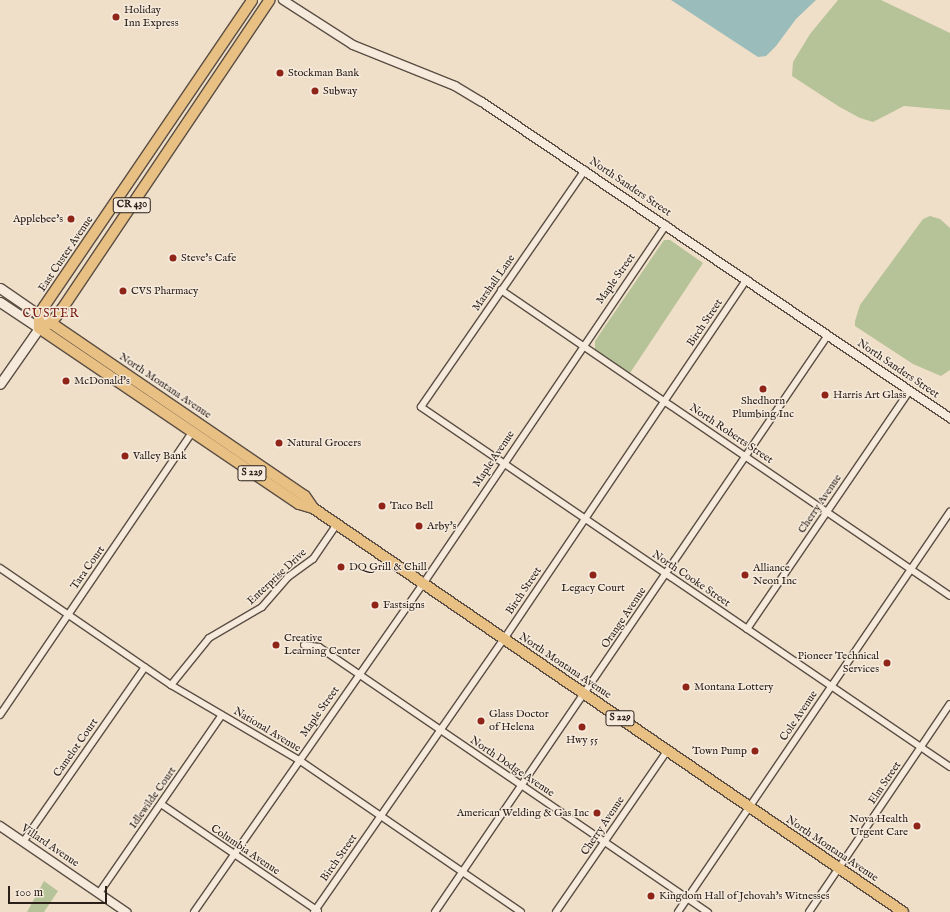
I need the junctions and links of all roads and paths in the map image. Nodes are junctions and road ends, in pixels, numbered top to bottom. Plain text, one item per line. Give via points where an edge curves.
1 (252, 0) edge
2 (270, 0) edge
3 (283, 0) edge
4 (585, 170) junction
5 (666, 225) junction
6 (747, 279) junction
7 (0, 288) edge
8 (501, 290) junction
9 (0, 302) edge
10 (39, 314) junction
11 (51, 323) junction
12 (39, 328) junction
13 (828, 335) junction
14 (583, 345) junction
15 (0, 384) edge
16 (910, 390) junction
17 (664, 401) junction
18 (421, 407) joint
19 (950, 418) edge
20 (192, 433) junction
21 (746, 456) junction
22 (503, 463) junction
23 (313, 508) junction
24 (827, 512) junction
25 (950, 512) edge
26 (584, 518) junction
27 (337, 524) junction
28 (0, 568) edge
29 (911, 569) junction
30 (666, 574) junction
31 (423, 584) junction
32 (950, 596) edge
33 (68, 615) junction
34 (748, 629) junction
35 (504, 639) junction
36 (304, 645) dead end
37 (145, 667) junction
38 (358, 674) junction
39 (171, 685) junction
40 (831, 687) junction
41 (585, 694) junction
42 (950, 704) edge
43 (0, 715) edge
44 (222, 715) junction
45 (440, 730) junction
46 (921, 748) junction
47 (667, 751) junction
48 (299, 760) junction
49 (950, 768) edge
50 (523, 786) junction
51 (161, 804) junction
52 (750, 808) junction
53 (380, 816) junction
54 (0, 826) edge
55 (23, 842) junction
56 (605, 842) junction
57 (234, 854) junction
58 (838, 868) junction
59 (463, 872) junction
60 (99, 894) junction
61 (688, 898) junction
62 (316, 911) edge
63 (126, 912) edge
64 (194, 912) edge
65 (436, 912) edge
66 (521, 912) edge
67 (556, 912) edge
68 (678, 912) edge
69 (708, 912) edge
70 (809, 912) edge
71 (903, 912) edge

1 - 10 main road, East Custer Avenue / CR 430
2 - 11 main road, CR 430
3 - 4 street, North Sanders Street via 353,45 455,86
4 - 5 street, North Sanders Street
4 - 8 street, Marshall Lane
5 - 6 street, North Sanders Street
5 - 14 street, Maple Street
6 - 13 street, North Sanders Street
6 - 17 street, Birch Street
7 - 10 main road, North Montana Avenue / S 229
8 - 14 street, North Roberts Street
8 - 18 street, Marshall Lane
9 - 12 main road, North Montana Avenue / S 229
10 - 11 main road, North Montana Avenue / S 229
10 - 12 main road
11 - 12 main road
11 - 23 main road, North Montana Avenue / S 229 via 305,496
12 - 15 main road
12 - 20 main road, North Montana Avenue / S 229
13 - 16 street, North Sanders Street
13 - 21 street, Orange Avenue
14 - 17 street, North Roberts Street
14 - 22 street, Maple Avenue
16 - 19 street, North Sanders Street
16 - 24 street, Cherry Avenue
17 - 21 street, North Roberts Street
17 - 26 street, Birch Street
18 - 22 street, North Cooke Street
20 - 23 main road, North Montana Avenue / S 229 via 299,504
20 - 33 street, Tara Court
21 - 24 street, North Roberts Street
21 - 30 street, Orange Avenue
22 - 26 street, North Cooke Street
22 - 31 street, Maple Avenue
23 - 27 main road, North Montana Avenue / S 229
24 - 29 street, North Roberts Street
24 - 34 street, Cherry Avenue
25 - 29 street, Cole Avenue
26 - 30 street, North Cooke Street
26 - 35 street, Birch Street
27 - 31 main road, North Montana Avenue / S 229
27 - 39 street, Enterprise Drive via 312,558 288,577 262,607 209,638
28 - 33 street, National Avenue
29 - 32 street, North Roberts Street
29 - 40 street, Cole Avenue
30 - 34 street, North Cooke Street
30 - 41 street, Orange Avenue
31 - 35 main road, North Montana Avenue / S 229
31 - 38 street, Maple Street
33 - 37 street, National Avenue
33 - 43 street, Tara Court
34 - 40 street, North Cooke Street
35 - 41 main road, North Montana Avenue / S 229
35 - 45 street, Birch Street
36 - 38 street, North Dodge Avenue via 318,647
37 - 39 street, National Avenue
37 - 55 street, Camelot Court
38 - 45 street, North Dodge Avenue
38 - 48 street, Maple Street
39 - 44 street, National Avenue
40 - 46 street, North Cooke Street
40 - 52 street, Cole Avenue
41 - 47 main road, North Montana Avenue / S 229
41 - 50 street, Orange Avenue
42 - 46 street, Elm Street
44 - 48 street, National Avenue
44 - 51 street, Idlewilde Court
45 - 50 street, North Dodge Avenue
45 - 53 street, Birch Street
46 - 49 street, North Cooke Street
46 - 58 street, Elm Street
47 - 52 main road, North Montana Avenue / S 229
47 - 56 street, Cherry Avenue
48 - 53 street, National Avenue
48 - 57 street, Maple Street
50 - 56 street, North Dodge Avenue
50 - 59 street, Orange Avenue
51 - 57 street, Columbia Avenue
51 - 60 street, Idlewilde Court
52 - 58 main road, North Montana Avenue / S 229
52 - 61 street, Cole Avenue
53 - 59 street, National Avenue
53 - 62 street, Birch Street
54 - 55 street, Villard Avenue
55 - 60 street, Villard Avenue
56 - 61 street, North Dodge Avenue
56 - 67 street, Cherry Avenue
57 - 62 street, Columbia Avenue
57 - 64 street, Maple Street
58 - 70 street, Elm Street
58 - 71 main road, North Montana Avenue / S 229
59 - 65 street, Orange Avenue
59 - 66 street, National Avenue
60 - 63 street, Villard Avenue
61 - 68 street, Cole Avenue
61 - 69 street, North Dodge Avenue

